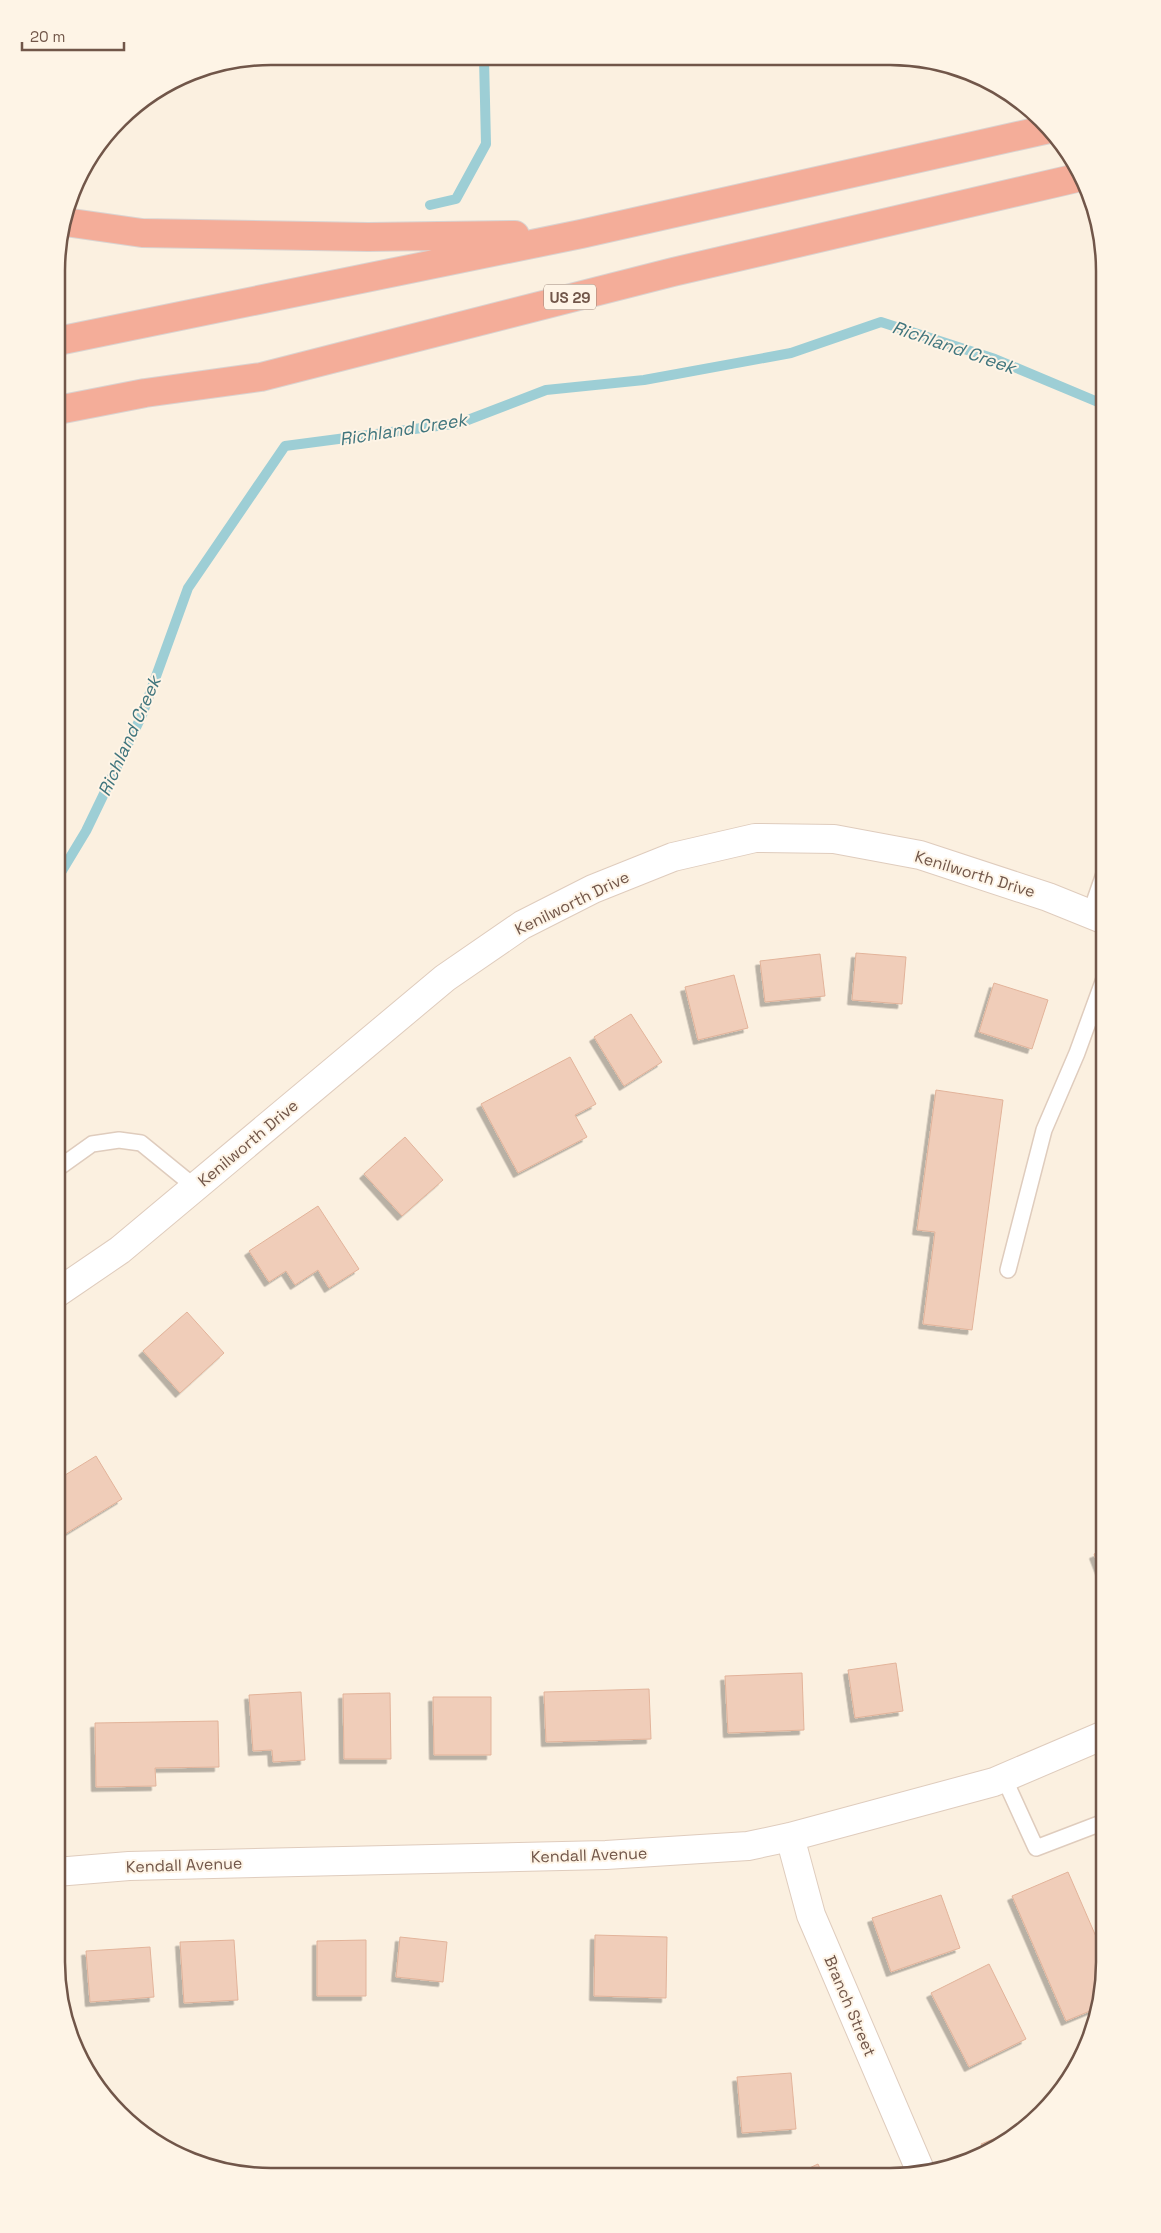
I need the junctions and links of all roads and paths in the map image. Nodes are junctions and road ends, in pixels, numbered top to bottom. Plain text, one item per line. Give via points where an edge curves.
1 (1041, 131) edge
2 (1074, 179) edge
3 (71, 223) edge
4 (581, 234) junction
5 (65, 340) edge
6 (65, 409) edge
7 (1096, 917) edge
8 (1096, 999) edge
9 (65, 1163) edge
10 (195, 1187) junction
11 (1008, 1270) dead end
12 (65, 1288) edge
13 (1096, 1738) edge
14 (1004, 1778) junction
15 (1096, 1825) edge
16 (790, 1837) junction
17 (65, 1871) edge
18 (918, 2166) edge

1 - 4 highway
2 - 6 highway, US 29 via 664,274 261,377 145,393
3 - 4 highway via 142,234 368,237
4 - 5 highway
7 - 10 street, Kenilworth Drive via 1048,897 920,855 834,839 756,838 673,857 593,889 522,925 445,978
8 - 11 lane via 1078,1052 1044,1130
9 - 10 lane via 92,1144 119,1140 141,1143
10 - 12 street, Kenilworth Drive via 120,1250
13 - 14 street, Kendall Avenue
14 - 15 lane via 1036,1848
14 - 16 street, Kendall Avenue
16 - 17 street, Kendall Avenue via 748,1846 606,1855 129,1866
16 - 18 street, Branch Street via 811,1915

